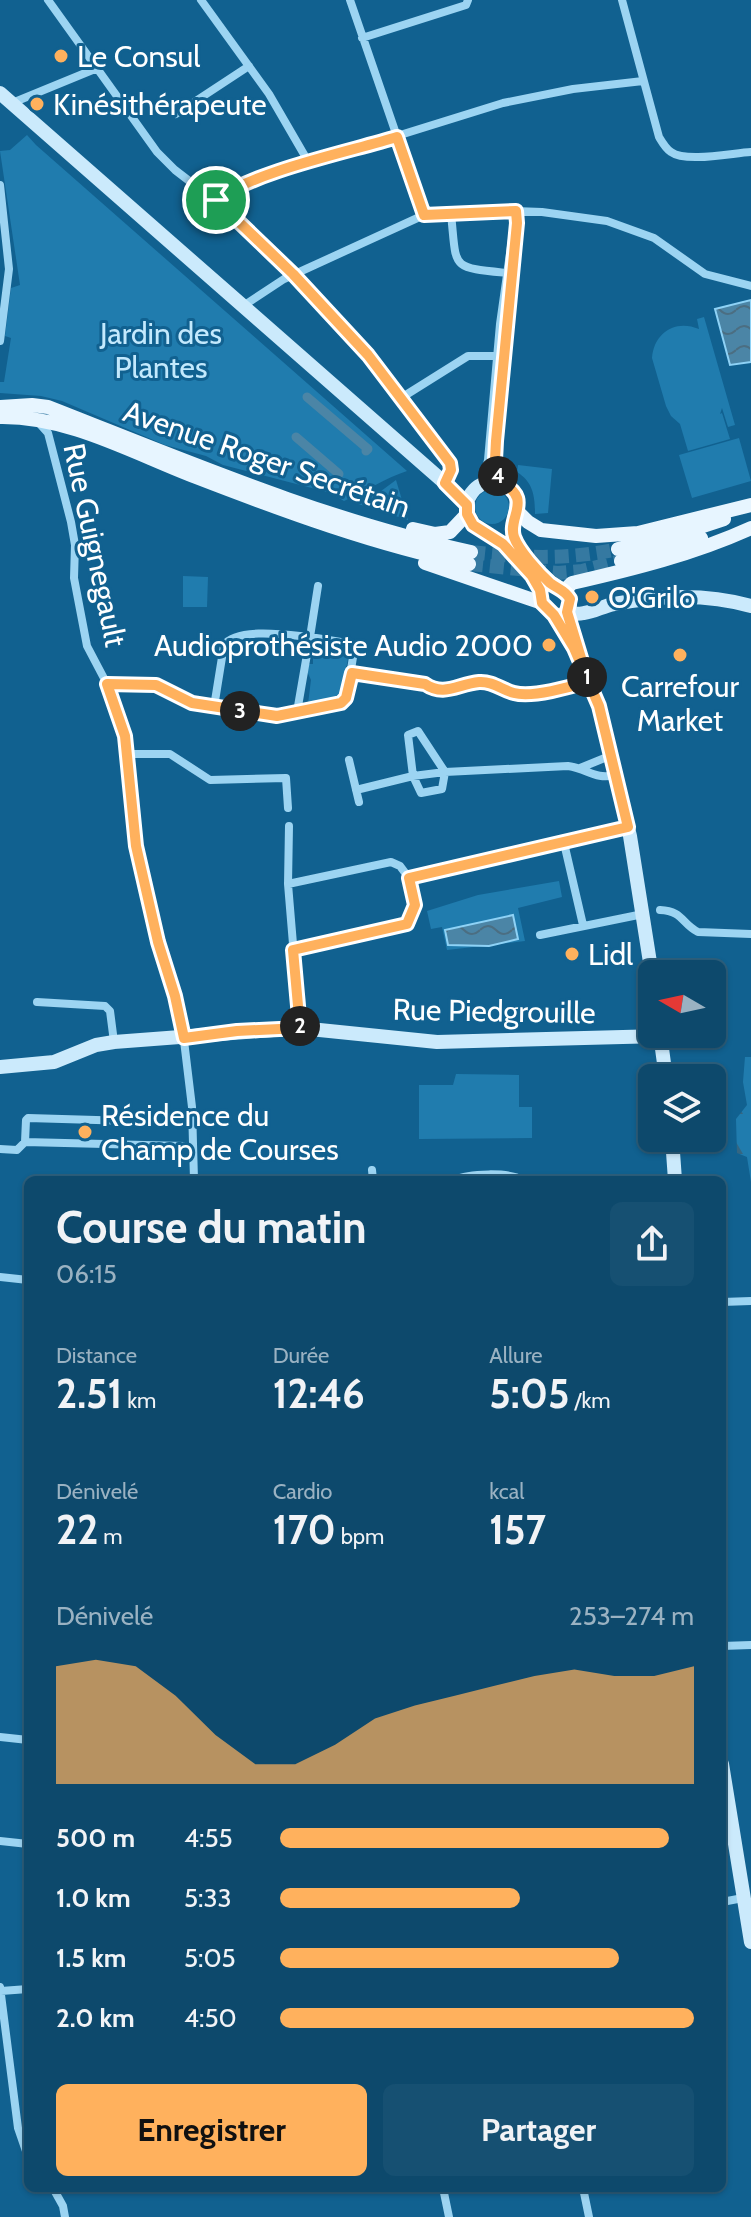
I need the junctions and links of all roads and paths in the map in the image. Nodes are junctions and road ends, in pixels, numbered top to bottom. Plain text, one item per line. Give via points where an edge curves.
1 (48, 0) edge
2 (201, 0) edge
3 (350, 0) edge
4 (468, 0) edge
5 (622, 0) edge
6 (362, 38) junction
7 (249, 66) junction
8 (95, 69) junction
9 (643, 81) junction
10 (0, 93) edge
11 (14, 105) junction
12 (176, 114) dead end
13 (397, 137) junction
14 (751, 152) edge
15 (309, 163) junction
16 (0, 185) edge
17 (216, 200) junction
18 (516, 211) junction
19 (451, 214) junction
20 (424, 215) junction
21 (507, 273) junction
22 (293, 274) junction
23 (751, 286) edge
24 (243, 306) junction
25 (2, 312) edge
26 (0, 341) edge
27 (500, 356) junction
28 (401, 398) junction
29 (0, 407) edge
30 (0, 417) edge
31 (36, 419) junction
32 (63, 424) junction
33 (48, 433) junction
34 (499, 482) junction
35 (446, 484) junction
36 (478, 486) junction
37 (272, 499) junction
38 (751, 508) edge
39 (467, 509) junction
40 (518, 512) junction
41 (751, 526) edge
42 (518, 552) junction
43 (470, 558) tunnel mouth
44 (538, 576) junction
45 (318, 586) dead end
46 (564, 591) junction
47 (542, 603) junction
48 (751, 606) edge
49 (560, 613) junction
50 (310, 637) junction
51 (352, 673) junction
52 (586, 675) junction
53 (107, 684) junction
54 (214, 707) junction
55 (297, 712) junction
56 (129, 754) junction
57 (612, 755) junction
58 (349, 760) dead end
59 (580, 768) junction
60 (445, 772) junction
61 (616, 775) junction
62 (413, 776) junction
63 (356, 790) junction
64 (359, 802) dead end
65 (288, 808) dead end
66 (289, 826) dead end
67 (628, 827) junction
68 (564, 843) junction
69 (409, 878) junction
70 (288, 884) junction
71 (660, 910) dead end
72 (643, 914) junction
73 (583, 925) junction
74 (751, 934) edge
75 (540, 935) dead end
76 (293, 950) junction
77 (650, 960) edge
78 (37, 1002) dead end
79 (300, 1028) junction
80 (638, 1036) edge
81 (184, 1038) junction
82 (114, 1042) junction
83 (0, 1067) edge
84 (130, 1121) dead end
85 (25, 1142) junction
86 (184, 1146) dead end
87 (0, 1149) edge
88 (673, 1152) edge
89 (194, 1176) edge
90 (461, 1176) edge
91 (515, 1176) edge
92 (675, 1176) edge
93 (0, 1277) edge
94 (24, 1280) edge
95 (751, 1301) edge
96 (726, 1302) edge
97 (751, 1645) edge
98 (726, 1646) edge
99 (0, 1737) edge
100 (24, 1740) edge
101 (726, 1822) edge
102 (0, 1841) edge
103 (24, 1844) edge
104 (745, 1879) edge
105 (743, 1898) junction
106 (726, 1901) edge
107 (751, 1942) edge
108 (0, 1989) edge
109 (24, 1989) edge
110 (24, 2145) edge
111 (55, 2192) edge
112 (444, 2192) edge
113 (584, 2192) edge
114 (65, 2217) edge
115 (449, 2217) edge
116 (589, 2217) edge

1 - 8 street
2 - 7 street
3 - 6 street
4 - 6 street via 466,5
5 - 9 street
6 - 13 street
7 - 12 street
7 - 15 street
8 - 11 street
8 - 17 street via 157,152
9 - 13 street via 503,103
9 - 14 street via 659,137 670,152 689,157
10 - 11 street
11 - 24 street
13 - 15 street
13 - 20 street
15 - 17 street
16 - 25 street via 9,253
17 - 22 street
18 - 19 street
18 - 21 street
18 - 23 street via 583,217 635,230 705,274
18 - 27 street
19 - 20 street
19 - 21 street via 458,263
20 - 22 street
21 - 27 street
22 - 24 street
22 - 28 street
24 - 35 street
25 - 26 street
27 - 28 street via 468,356
27 - 34 street via 495,460
27 - 36 street via 488,460
28 - 35 street via 450,463
29 - 37 main road, Avenue Roger Secrétain via 48,407
30 - 31 main road, Avenue Roger Secrétain
31 - 32 main road, Avenue Roger Secrétain
31 - 33 street, Rue Guignegault
32 - 33 street, Rue Guignegault
32 - 37 main road, Avenue Roger Secrétain
33 - 53 street, Rue Guignegault via 71,522 74,578 87,646
34 - 36 street
34 - 40 street via 516,497
35 - 36 street
35 - 39 street
36 - 39 street
37 - 39 main road via 435,534 450,532
37 - 43 main road, Avenue Roger Secrétain
37 - 47 main road via 378,548
38 - 40 main road via 638,533 596,536 541,530
38 - 41 main road via 620,555
39 - 42 street via 478,529
40 - 42 street via 513,527
41 - 46 main road via 642,567 572,583
42 - 44 street
44 - 46 street
44 - 47 street
45 - 50 street
46 - 49 street via 570,599
47 - 49 street
48 - 49 street via 683,597
49 - 52 street
50 - 51 street via 353,646
50 - 54 street via 232,636 224,645
50 - 55 street
51 - 52 street via 425,684 434,691 477,682 528,694
51 - 55 street via 341,703
52 - 57 street
53 - 54 street via 156,685 192,703
53 - 56 street, Rue Guignegault
54 - 55 street via 277,716
56 - 65 street via 170,754 210,780 280,774 286,778
56 - 81 street, Rue Guignegault via 136,846
57 - 59 street
57 - 61 street
58 - 63 street
59 - 60 street
59 - 61 street via 602,778
60 - 62 street
60 - 62 street via 442,789 421,793
60 - 62 street via 418,731 408,735
61 - 67 street
62 - 63 street
63 - 64 street
66 - 70 street
67 - 68 street
67 - 72 street
68 - 69 street
68 - 73 street
69 - 70 street via 391,862
69 - 76 street via 415,905 407,924
70 - 76 street
71 - 74 street via 677,912 698,932
72 - 73 street
72 - 77 street
73 - 75 street
76 - 79 street
78 - 82 street via 105,1006
79 - 80 street, Rue Piedgrouille via 437,1042
79 - 81 street, Rue Piedgrouille
81 - 82 street, Rue Piedgrouille
81 - 89 street, Rue Guignegault
82 - 83 street, Rue Piedgrouille via 54,1062
84 - 85 street via 28,1118
85 - 86 street
85 - 87 street via 17,1150
88 - 92 street
90 - 91 street
93 - 94 street
95 - 96 street
97 - 98 street
99 - 100 street
101 - 104 street
102 - 103 street
104 - 105 street
105 - 106 street
105 - 107 street
108 - 109 street
108 - 110 street
111 - 114 street
112 - 115 street
113 - 116 street

